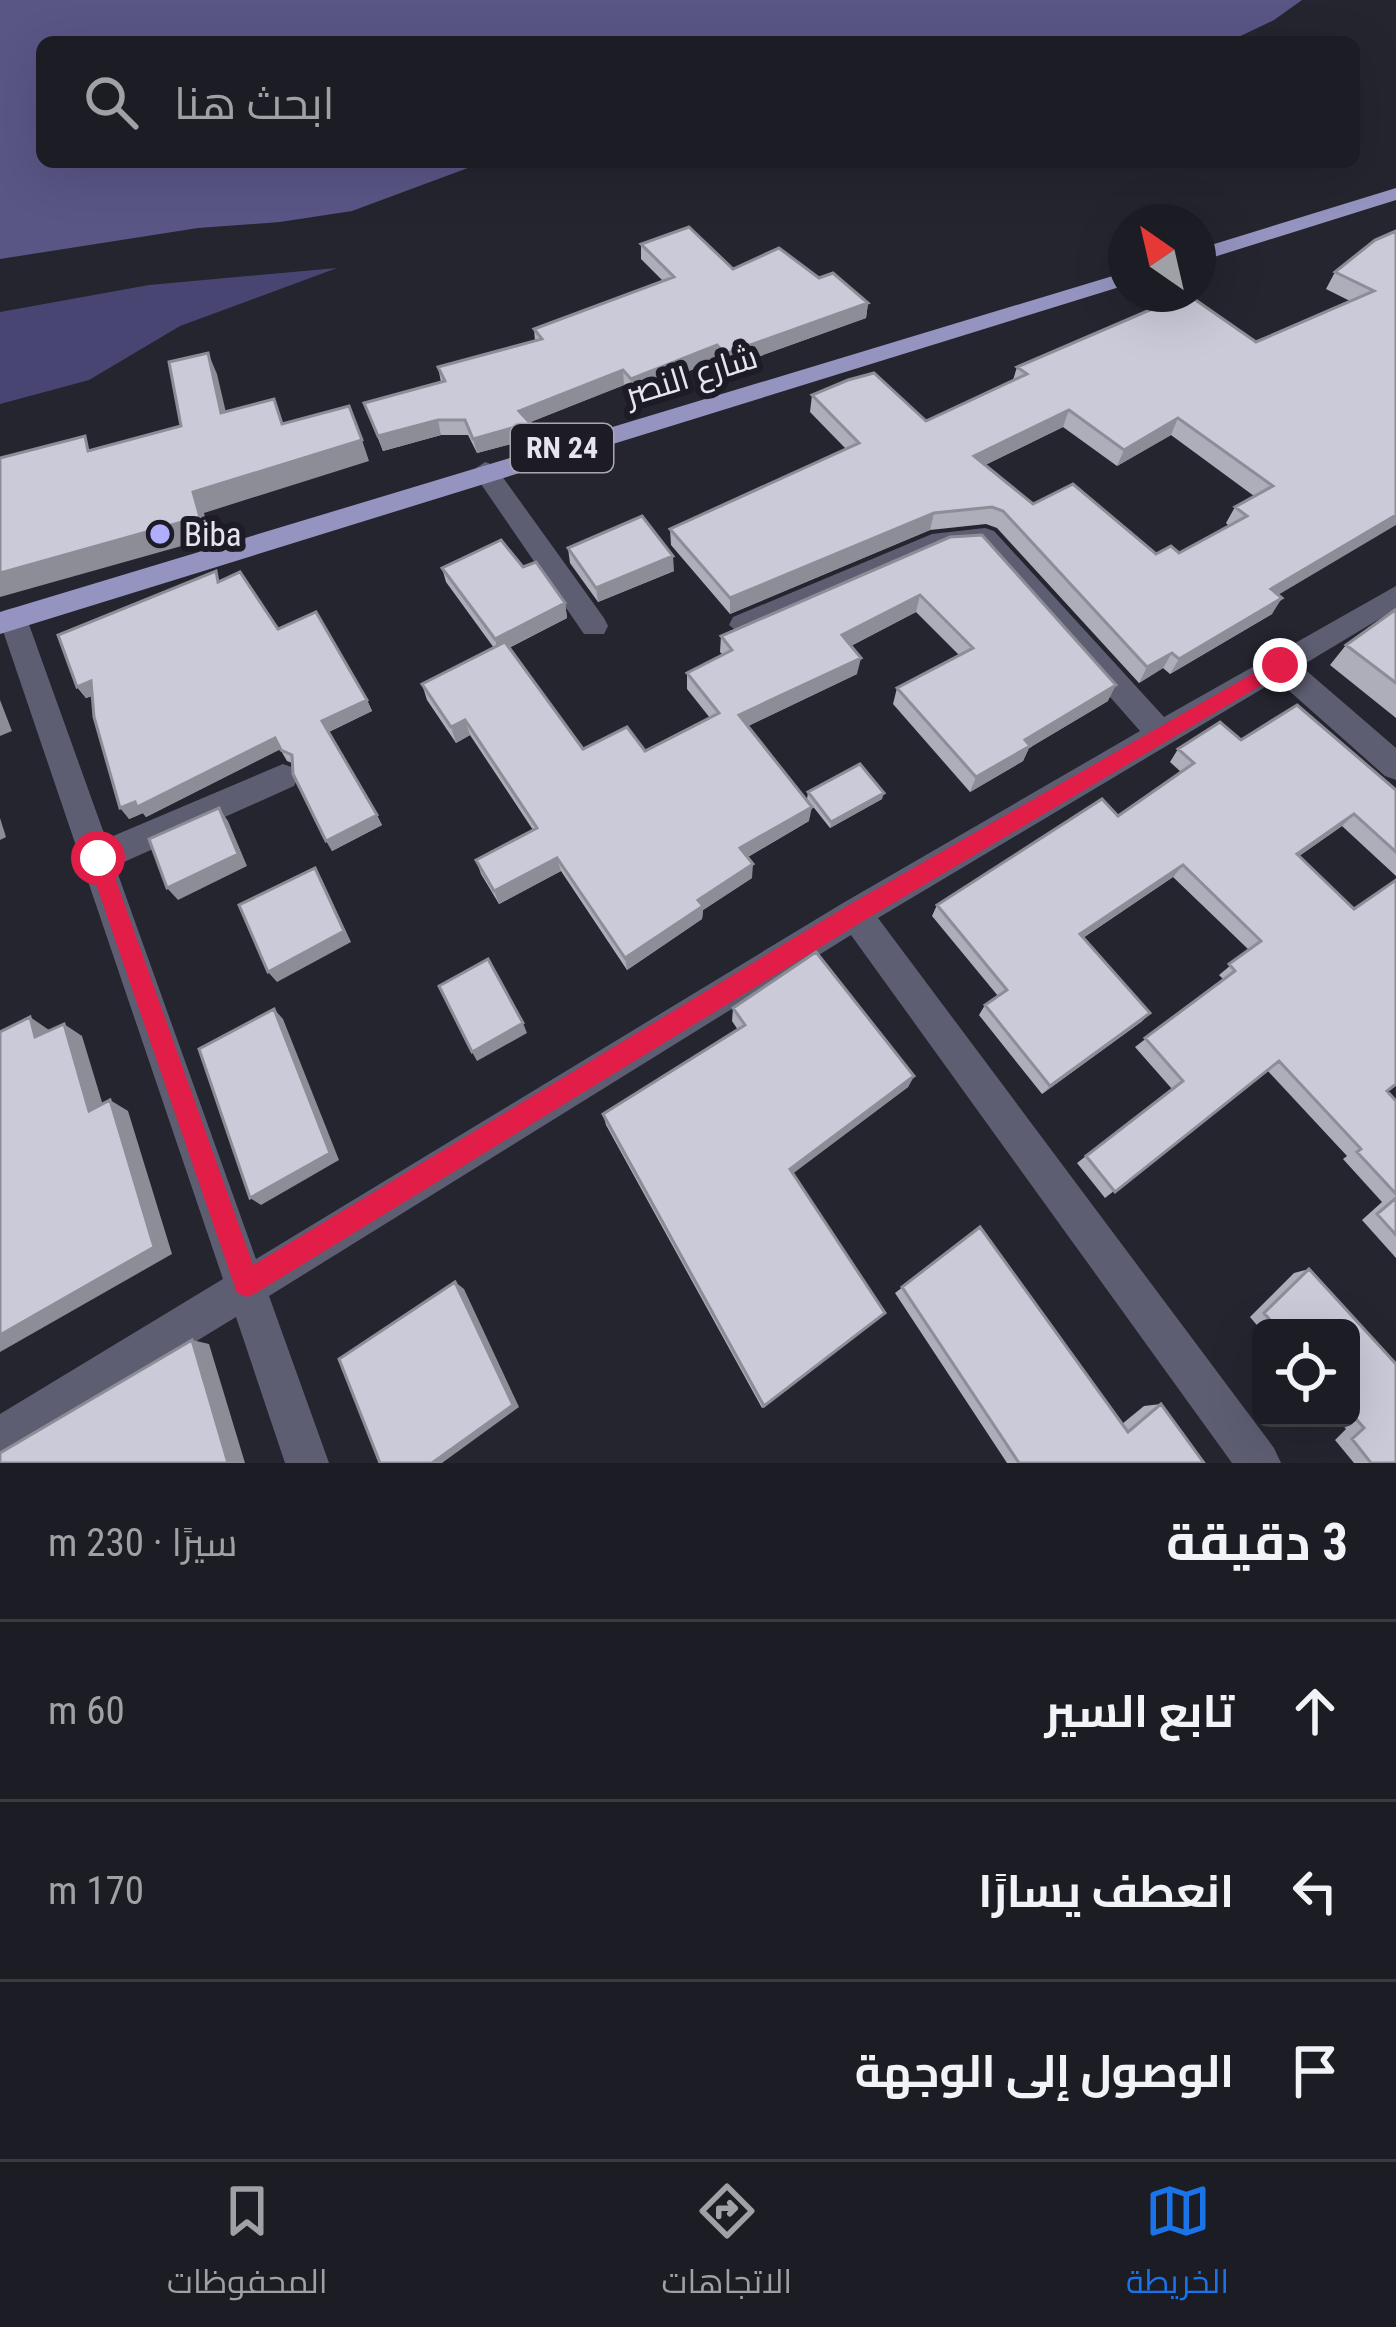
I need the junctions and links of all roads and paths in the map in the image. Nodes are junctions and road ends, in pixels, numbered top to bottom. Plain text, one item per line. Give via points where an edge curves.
1 (1395, 196) edge
2 (1216, 251) edge
3 (1108, 283) edge
4 (485, 471) junction
5 (1396, 596) edge
6 (6, 621) edge
7 (743, 625) edge
8 (594, 626) dead end
9 (1280, 665) junction
10 (1161, 734) junction
11 (1396, 767) edge
12 (283, 777) dead end
13 (98, 858) junction
14 (855, 914) junction
15 (247, 1284) junction
16 (0, 1439) edge
17 (307, 1463) edge
18 (1259, 1463) edge

1 - 2 main road
3 - 4 main road, شارع النصر / RN 24
4 - 6 main road, شارع النصر / RN 24
4 - 8 street
5 - 9 street
6 - 13 street
7 - 10 street via 941,541 985,538
9 - 10 street
9 - 11 street
10 - 14 street
12 - 13 street
13 - 15 street
14 - 15 street
14 - 18 street
15 - 16 street
15 - 17 street

